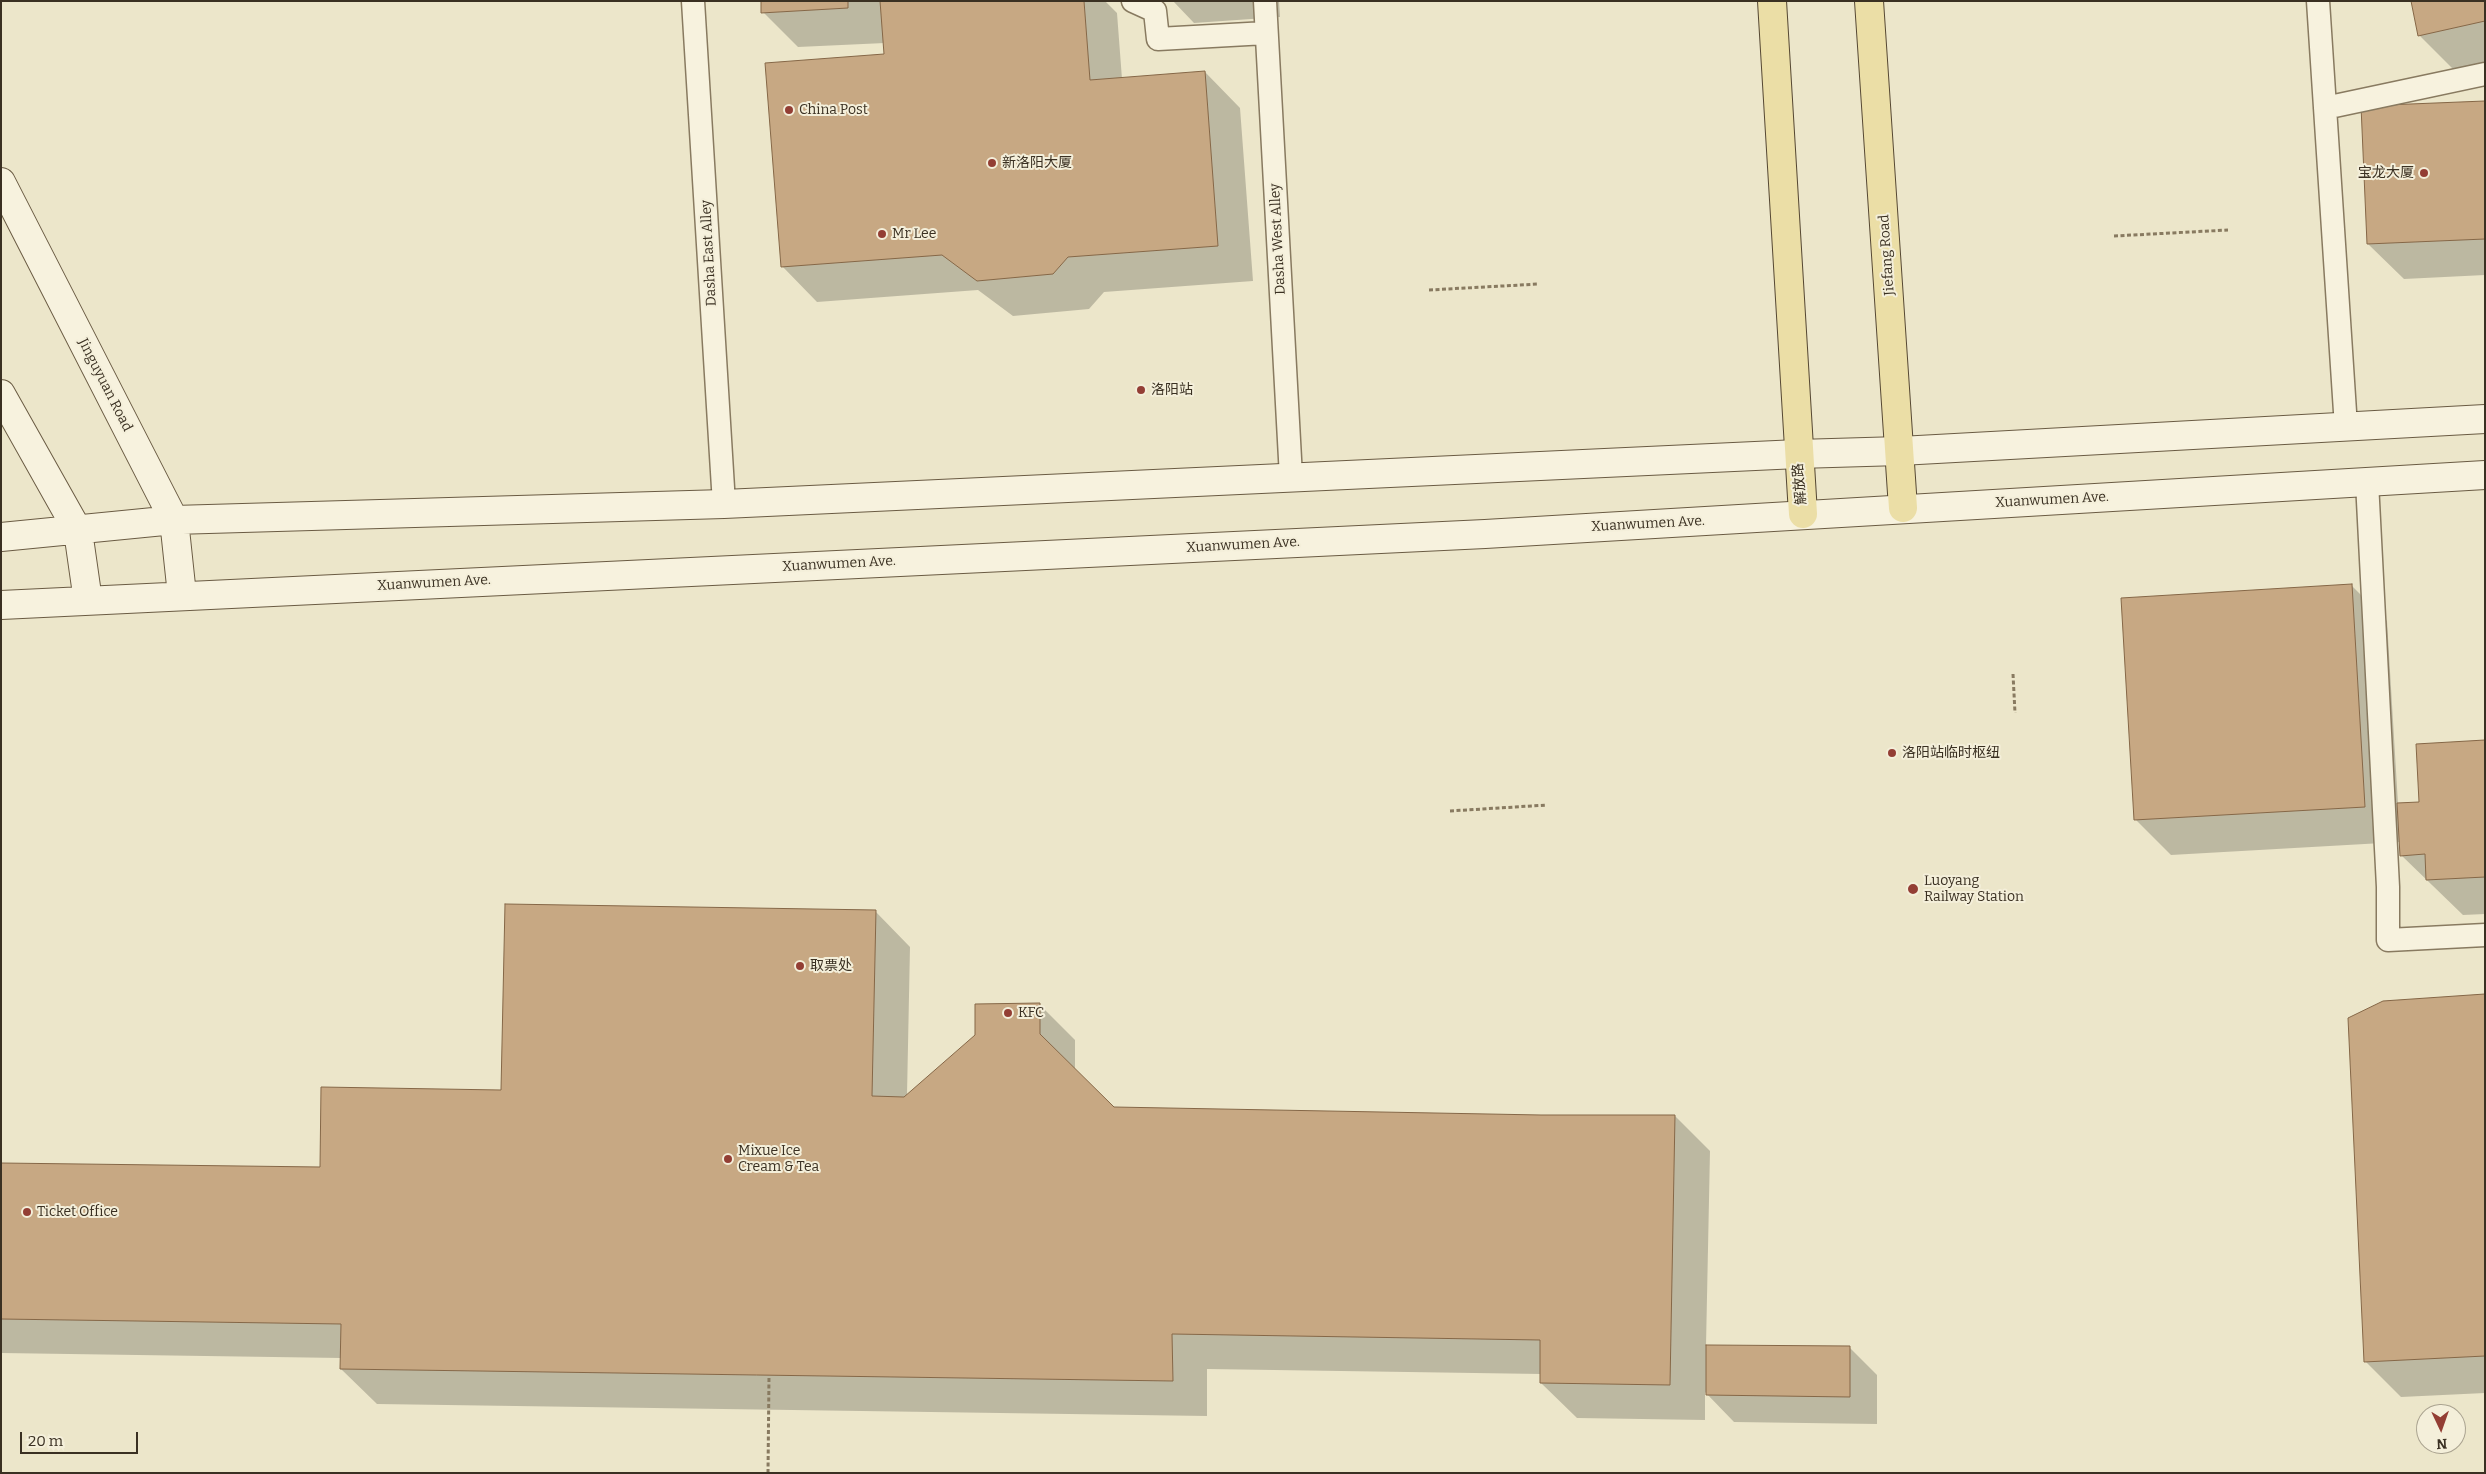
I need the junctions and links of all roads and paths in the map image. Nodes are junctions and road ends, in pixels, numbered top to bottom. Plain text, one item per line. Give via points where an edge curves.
1 (693, 1) edge
2 (1133, 1) edge
3 (1265, 1) edge
4 (1772, 1) edge
5 (1869, 1) edge
6 (2318, 1) edge
7 (1266, 33) junction
8 (2485, 74) edge
9 (2325, 108) junction
10 (1, 182) edge
11 (2228, 230) dead end
12 (2114, 236) dead end
13 (1539, 284) dead end
14 (1429, 290) dead end
15 (1, 394) edge
16 (2485, 419) edge
17 (2346, 427) junction
18 (1900, 451) junction
19 (1798, 454) junction
20 (2485, 475) edge
21 (1291, 478) junction
22 (2368, 482) junction
23 (724, 504) junction
24 (1903, 508) junction
25 (1802, 514) junction
26 (174, 520) junction
27 (78, 530) junction
28 (1, 537) edge
29 (182, 595) junction
30 (88, 601) junction
31 (1, 605) edge
32 (2013, 674) dead end
33 (2015, 713) dead end
34 (1547, 805) dead end
35 (1450, 811) dead end
36 (2485, 935) edge
37 (769, 1376) dead end
38 (768, 1473) edge

1 - 23 lane, Dasha East Alley
2 - 7 lane via 1155,11 1158,39
3 - 7 lane, Dasha West Alley
4 - 19 main road
5 - 18 main road, Jiefang Road
6 - 9 lane
7 - 21 lane, Dasha West Alley
8 - 9 lane
9 - 17 lane
10 - 26 main road, Jinguyuan Road
11 - 12 path
13 - 14 path
15 - 27 main road
16 - 17 main road
17 - 18 main road
18 - 19 main road
18 - 24 main road, Jiefang Road
19 - 21 main road
19 - 25 main road, 解放路
20 - 22 main road, Xuanwumen Ave.
21 - 23 main road
22 - 24 main road, Xuanwumen Ave.
22 - 36 lane via 2388,940
23 - 26 main road
24 - 25 main road, Xuanwumen Ave.
25 - 29 main road, Xuanwumen Ave. via 1465,534
26 - 27 main road
26 - 29 main road, Jinguyuan Road
27 - 28 main road
27 - 30 main road
29 - 30 main road, Xuanwumen Ave.
30 - 31 main road, Xuanwumen Ave.
32 - 33 path
34 - 35 path
37 - 38 path

